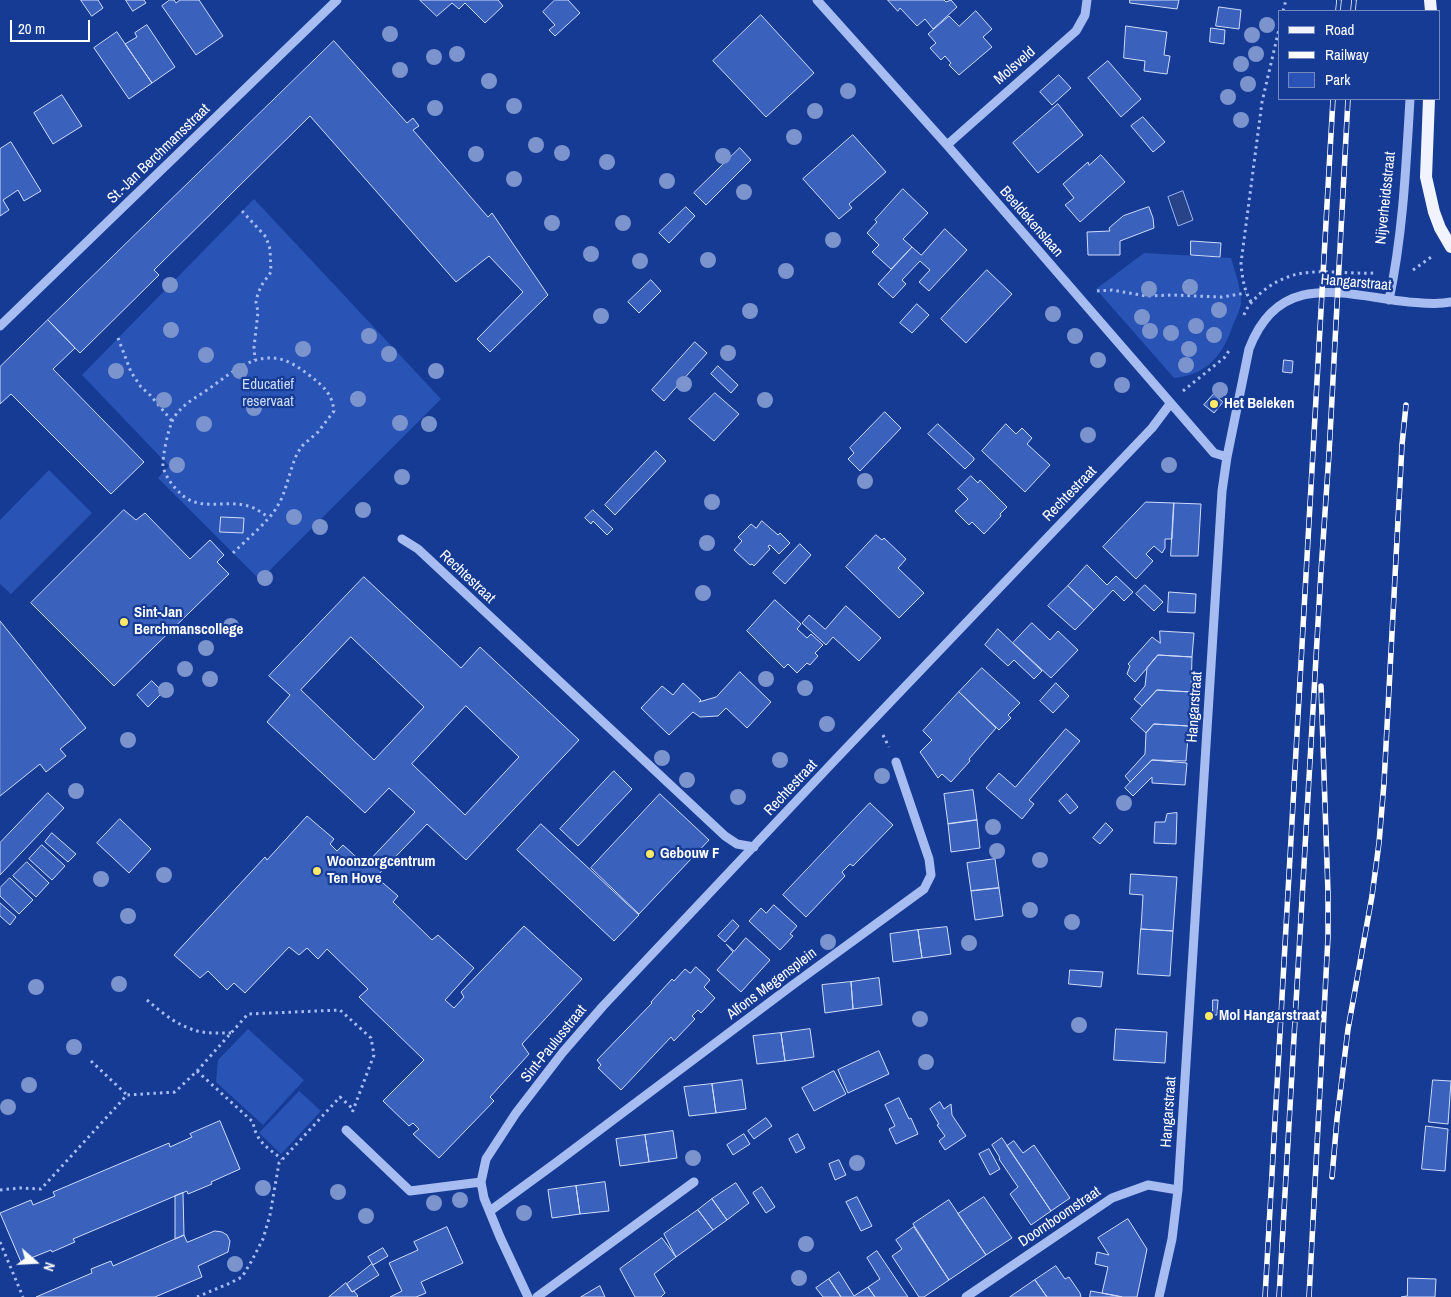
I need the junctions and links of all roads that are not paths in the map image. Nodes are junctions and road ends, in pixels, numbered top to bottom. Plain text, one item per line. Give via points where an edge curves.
1 (337, 0) edge
2 (817, 0) edge
3 (1087, 0) edge
4 (1410, 100) edge
5 (1429, 100) edge
6 (947, 145) junction
7 (1450, 246) edge
8 (1389, 300) junction
9 (1451, 302) edge
10 (0, 326) edge
11 (1170, 404) junction
12 (1227, 457) junction
13 (402, 539) dead end
14 (896, 762) road end
15 (754, 847) junction
16 (346, 1130) road end
17 (481, 1182) junction
18 (694, 1182) dead end
19 (1178, 1190) junction
20 (490, 1211) junction
21 (528, 1297) edge
22 (537, 1297) edge
23 (966, 1297) edge
24 (1159, 1297) edge

1 - 10 street, St.-Jan Berchmansstraat
2 - 6 street, Beeldekenslaan
3 - 6 street, Molsveld via 1085,15 1076,31
4 - 8 street, Nijverheidsstraat via 1406,166
5 - 7 main road via 1426,177 1434,212
6 - 11 street, Beeldekenslaan
8 - 9 street, Hangarstraat
8 - 12 street, Hangarstraat via 1337,293 1309,294 1283,302 1273,311 1255,334 1250,349
11 - 12 street, Beeldekenslaan via 1214,453
11 - 15 street, Rechtestraat via 1152,428
12 - 19 street, Hangarstraat via 1222,491
13 - 15 street, Rechtestraat via 418,550 725,836 738,844
14 - 20 street, Alfons Megensplein via 929,859 931,876 924,889
15 - 17 street, Sint-Paulusstraat via 563,1052 516,1113 486,1159
16 - 17 street via 410,1191
17 - 20 street, Sint-Paulusstraat
18 - 22 street
19 - 23 street, Doornboomstraat via 1148,1185 1112,1198
19 - 24 street, Hangarstraat via 1172,1239
20 - 21 street, Sint-Paulusstraat

